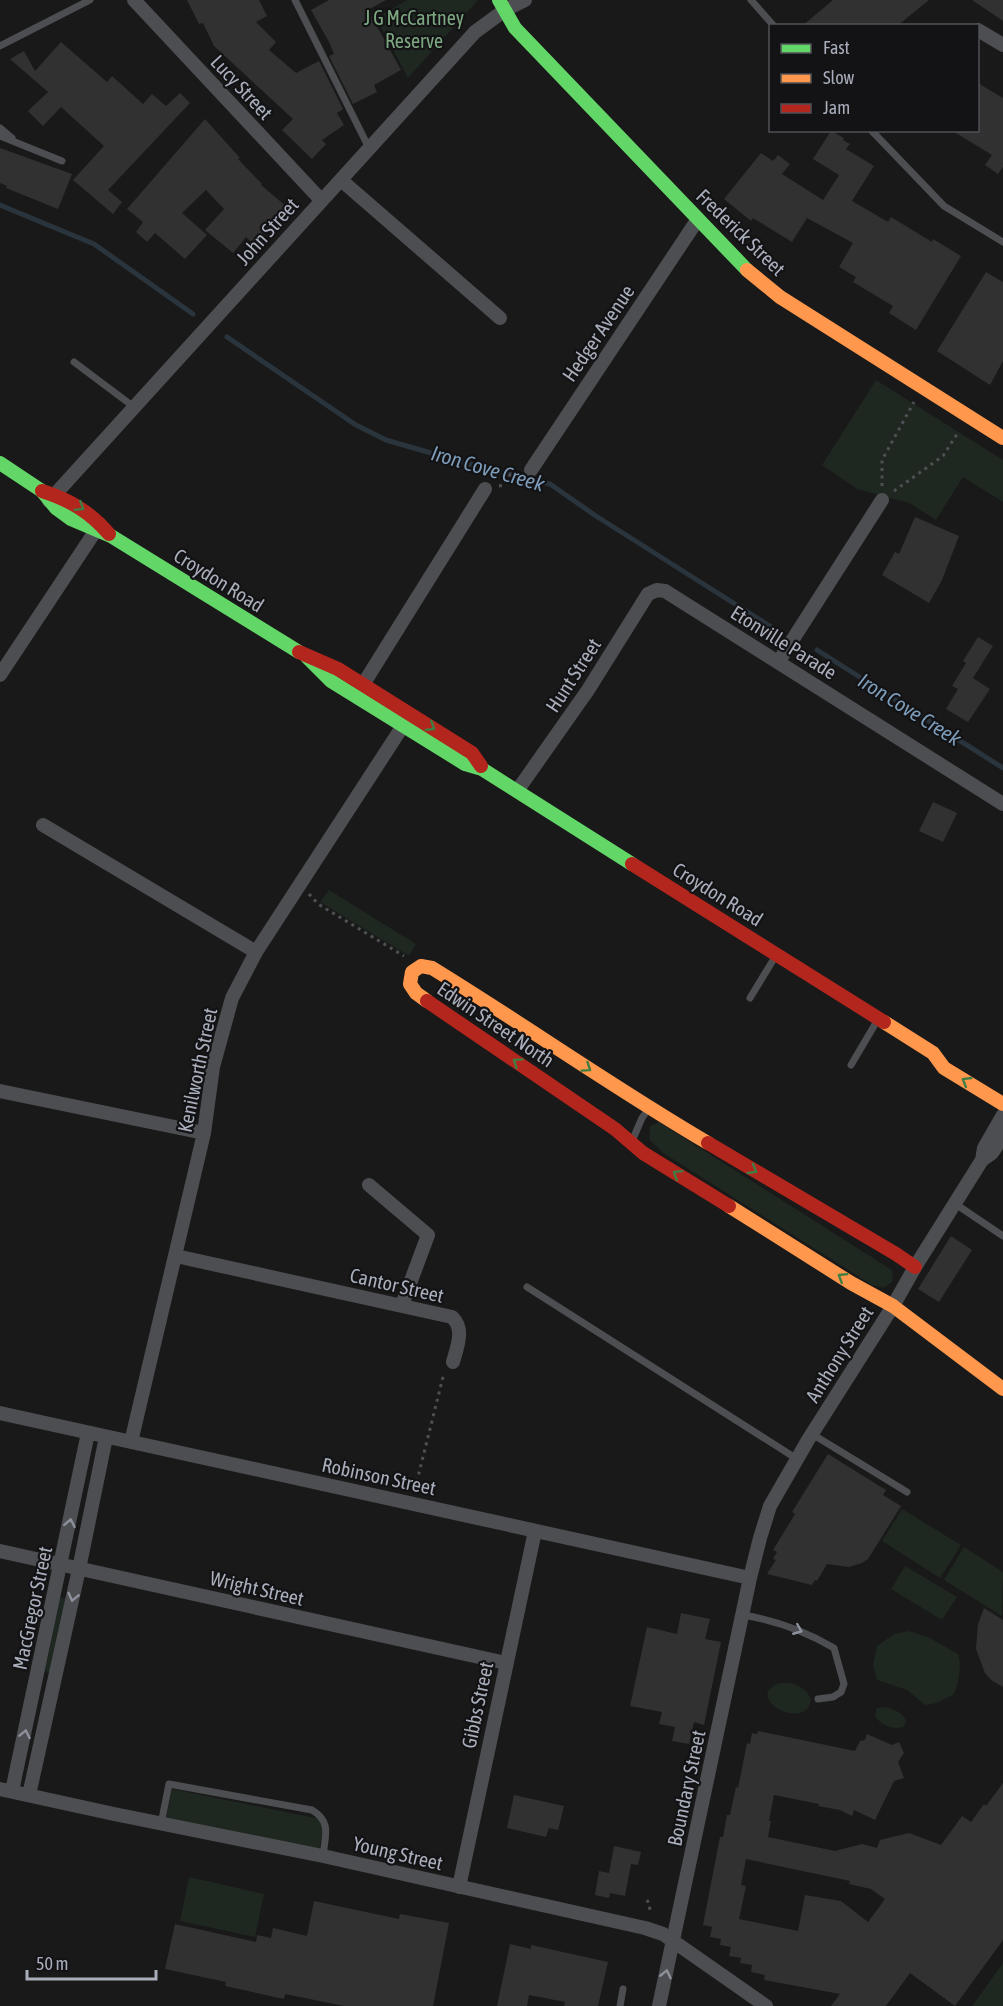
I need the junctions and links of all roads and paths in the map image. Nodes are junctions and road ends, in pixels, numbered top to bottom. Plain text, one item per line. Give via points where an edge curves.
1 (90, 0) edge
2 (134, 0) edge
3 (295, 0) edge
4 (525, 0) edge
5 (751, 0) edge
6 (502, 5) edge
7 (772, 24) edge
8 (979, 31) edge
9 (1003, 45) edge
10 (0, 46) edge
11 (0, 128) edge
12 (873, 132) edge
13 (0, 136) edge
14 (18, 143) junction
15 (370, 148) junction
16 (62, 161) dead end
17 (341, 180) junction
18 (321, 200) junction
19 (698, 219) junction
20 (1003, 242) edge
21 (500, 318) dead end
22 (74, 362) dead end
23 (914, 401) dead end
24 (134, 407) junction
25 (960, 430) dead end
26 (1003, 438) edge
27 (0, 463) edge
28 (516, 466) dead end
29 (531, 470) dead end
30 (504, 485) dead end
31 (485, 489) dead end
32 (48, 496) junction
33 (882, 500) junction
34 (98, 527) junction
35 (665, 591) joint
36 (307, 657) junction
37 (779, 661) junction
38 (0, 675) edge
39 (364, 684) junction
40 (355, 697) junction
41 (411, 714) junction
42 (402, 726) junction
43 (482, 769) junction
44 (517, 791) junction
45 (1003, 804) edge
46 (43, 825) dead end
47 (300, 883) junction
48 (256, 952) junction
49 (777, 954) junction
50 (421, 966) junction
51 (750, 998) dead end
52 (879, 1018) junction
53 (933, 1053) junction
54 (851, 1065) dead end
55 (1003, 1089) edge
56 (0, 1091) edge
57 (1003, 1104) edge
58 (649, 1109) junction
59 (1003, 1115) edge
60 (204, 1133) junction
61 (1003, 1137) edge
62 (631, 1143) junction
63 (982, 1160) junction
64 (369, 1185) dead end
65 (954, 1203) junction
66 (1003, 1236) edge
67 (176, 1256) junction
68 (915, 1267) junction
69 (527, 1287) dead end
70 (402, 1305) junction
71 (893, 1306) junction
72 (453, 1362) joint
73 (1003, 1389) edge
74 (0, 1413) edge
75 (88, 1433) junction
76 (812, 1434) junction
77 (106, 1437) junction
78 (131, 1442) junction
79 (797, 1459) junction
80 (907, 1492) dead end
81 (411, 1503) junction
82 (535, 1531) junction
83 (0, 1551) edge
84 (62, 1564) junction
85 (79, 1569) junction
86 (750, 1578) junction
87 (742, 1614) junction
88 (506, 1663) junction
89 (818, 1699) dead end
90 (6, 1790) edge
91 (29, 1795) junction
92 (161, 1824) junction
93 (323, 1856) junction
94 (459, 1887) junction
95 (674, 1941) junction
96 (623, 1989) dead end
97 (620, 2006) edge
98 (659, 2006) edge
99 (766, 2006) edge

1 - 10 lane
2 - 18 street, Lucy Street
3 - 15 lane
4 - 6 street, John Street
5 - 7 lane
6 - 15 street, John Street
6 - 19 street, Frederick Street via 514,28
8 - 9 street
11 - 14 lane
12 - 20 lane via 944,206
13 - 14 lane
14 - 16 lane
15 - 17 street, John Street
17 - 18 street, John Street
17 - 21 street
18 - 24 street, John Street
19 - 26 street, Frederick Street via 747,270 780,297
19 - 29 street, Hedger Avenue
22 - 24 lane
23 - 33 path via 882,460
24 - 32 street, John Street
25 - 33 path via 943,456
27 - 32 street, Croydon Road
28 - 30 path
31 - 39 street
32 - 34 street, Croydon Road via 71,519
33 - 37 street
34 - 36 street, Croydon Road
34 - 38 street
35 - 37 street, Etonville Parade
35 - 44 street, Hunt Street via 648,594 588,690
36 - 39 street, Croydon Road
36 - 40 street, Croydon Road via 331,681
37 - 45 street, Etonville Parade
39 - 40 street
39 - 41 street, Croydon Road
40 - 42 street, Croydon Road
41 - 42 street, Kenilworth Street
41 -> 43 street, Croydon Road via 472,753
42 - 43 street, Croydon Road via 465,764
42 - 47 street, Kenilworth Street
43 - 44 street, Croydon Road
44 - 49 street, Croydon Road
46 - 48 street
47 - 48 street, Kenilworth Street
47 - 50 path via 318,904
48 - 60 street, Kenilworth Street via 232,998 213,1067
49 - 51 lane
49 - 52 street, Croydon Road
50 -> 58 street, Edwin Street North via 432,968 510,1016
62 -> 50 street, Edwin Street North via 417,993 410,978
52 - 53 street, Croydon Road
52 - 54 lane
53 - 55 street, Croydon Road via 949,1055
57 -> 53 street, Croydon Road via 944,1068
56 - 60 street
58 - 62 lane
58 -> 68 street, Edwin Street North
59 - 63 street, Anthony Street via 984,1148
60 - 67 street, Kenilworth Street
61 - 63 street, Anthony Street
71 -> 62 street, Edwin Street North
63 - 65 street, Anthony Street
64 - 70 street via 428,1235
65 - 66 lane
65 - 68 street, Anthony Street
67 - 70 street, Cantor Street
67 - 78 street, Kenilworth Street
68 - 71 street, Anthony Street
69 - 79 lane
70 - 72 street, Cantor Street via 452,1317 458,1322 460,1332
71 - 73 street, Edwin Street North
71 - 76 street, Anthony Street
72 - 81 path via 444,1374
74 - 75 street, Robinson Street
75 - 77 street, Robinson Street
84 -> 75 street, MacGregor Street
76 - 79 street, Anthony Street
76 - 80 lane
77 - 78 street, Robinson Street
77 - 85 street, MacGregor Street
78 - 81 street, Robinson Street
79 - 86 street, Anthony Street via 770,1506
81 - 82 street, Robinson Street
82 - 86 street, Robinson Street
82 - 88 street, Gibbs Street
83 - 84 street, Wright Street
84 - 85 street, Wright Street
90 -> 84 street, MacGregor Street
85 - 88 street, Wright Street
85 -> 91 street, MacGregor Street
86 - 87 street, Boundary Street
87 -> 89 lane via 772,1620 834,1648 844,1684 841,1692
87 - 95 street, Boundary Street
88 - 94 street, Gibbs Street
90 - 91 street, Young Street
91 - 92 street, Young Street
92 - 93 street, Young Street
92 - 93 lane via 170,1784 312,1810 322,1816 327,1827
93 - 94 street, Young Street
94 - 95 street, Young Street via 638,1926
98 -> 95 street, Boundary Street
95 - 99 street, Young Street
96 - 97 lane

